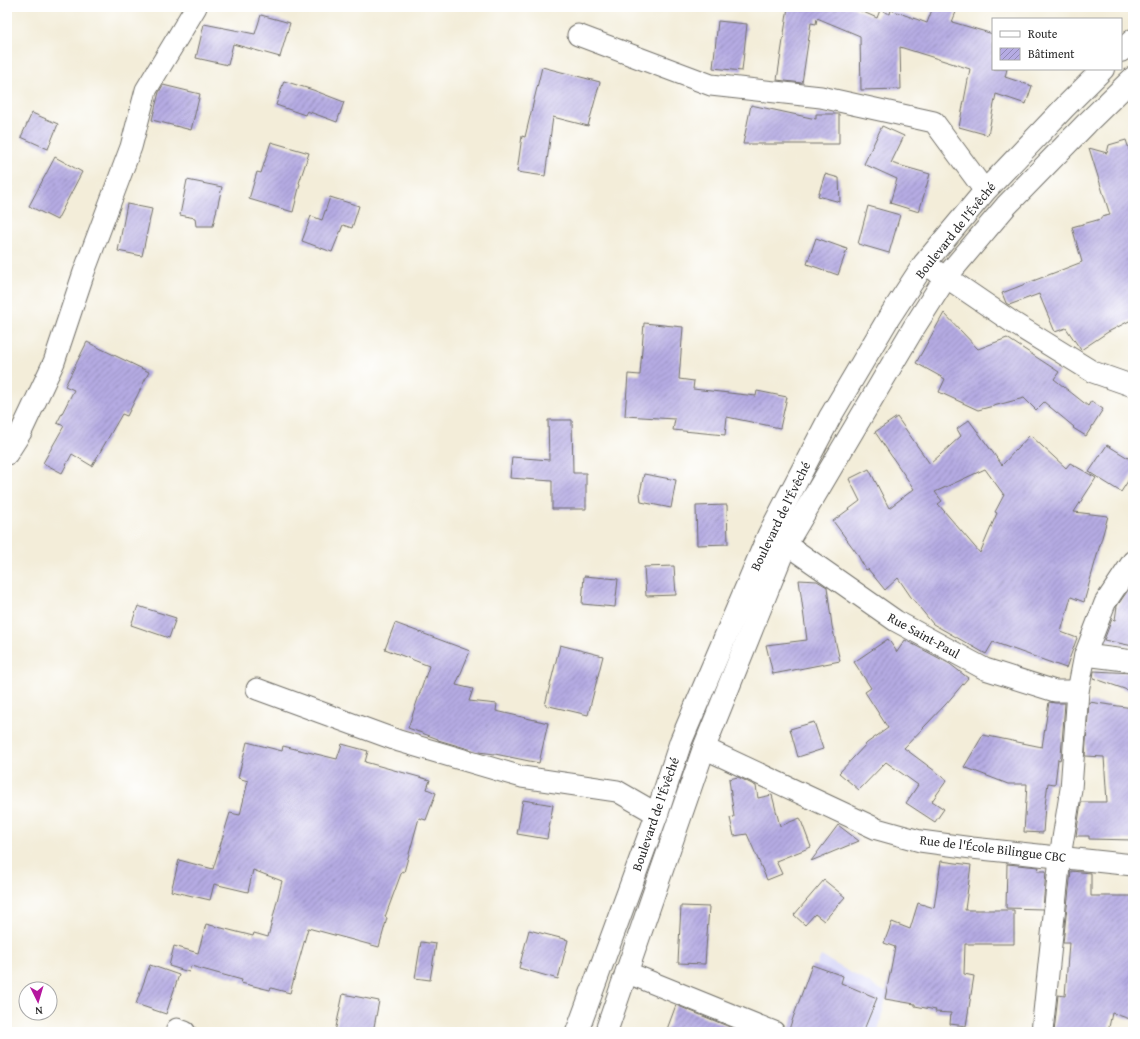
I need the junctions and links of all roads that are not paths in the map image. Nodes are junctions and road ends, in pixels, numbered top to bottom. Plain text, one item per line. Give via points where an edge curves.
1 (196, 7) edge
2 (578, 36) dead end
3 (1133, 40) edge
4 (1122, 50) edge
5 (1102, 70) edge
6 (1133, 78) edge
7 (985, 191) junction
8 (924, 264) junction
9 (946, 277) junction
10 (1133, 386) edge
11 (7, 454) edge
12 (778, 539) junction
13 (1133, 561) edge
14 (1085, 655) junction
15 (1133, 661) edge
16 (257, 690) dead end
17 (1078, 692) junction
18 (704, 748) junction
19 (657, 814) junction
20 (1060, 857) junction
21 (1133, 864) edge
22 (626, 972) junction
23 (577, 1032) edge
24 (606, 1032) edge
25 (774, 1032) edge
26 (1042, 1032) edge

1 - 11 street via 146,90 131,146 54,362 21,432
2 - 7 street via 711,85 821,97 934,122
3 - 4 main road
5 - 7 main road, Boulevard de l'Évêché
6 - 9 main road, Boulevard de l'Évêché via 1006,206
7 - 8 main road, Boulevard de l'Évêché
8 - 9 street
8 - 12 main road, Boulevard de l'Évêché via 830,417
9 - 10 street via 1093,372
9 - 12 main road, Boulevard de l'Évêché
12 - 17 street, Rue Saint-Paul via 896,621 985,669 1055,691
12 - 18 main road, Boulevard de l'Évêché
12 - 19 main road, Boulevard de l'Évêché via 680,741
13 - 14 street via 1106,603
14 - 15 street
14 - 17 street
16 - 19 street via 399,741 522,777 617,791
17 - 20 street via 1071,789
18 - 20 street, Rue de l'École Bilingue CBC via 877,829 920,840 972,848
18 - 22 main road, Boulevard de l'Évêché
19 - 23 main road, Boulevard de l'Évêché
20 - 21 street, Rue de l'École Bilingue CBC
20 - 26 street
22 - 24 main road, Boulevard de l'Évêché
22 - 25 street

